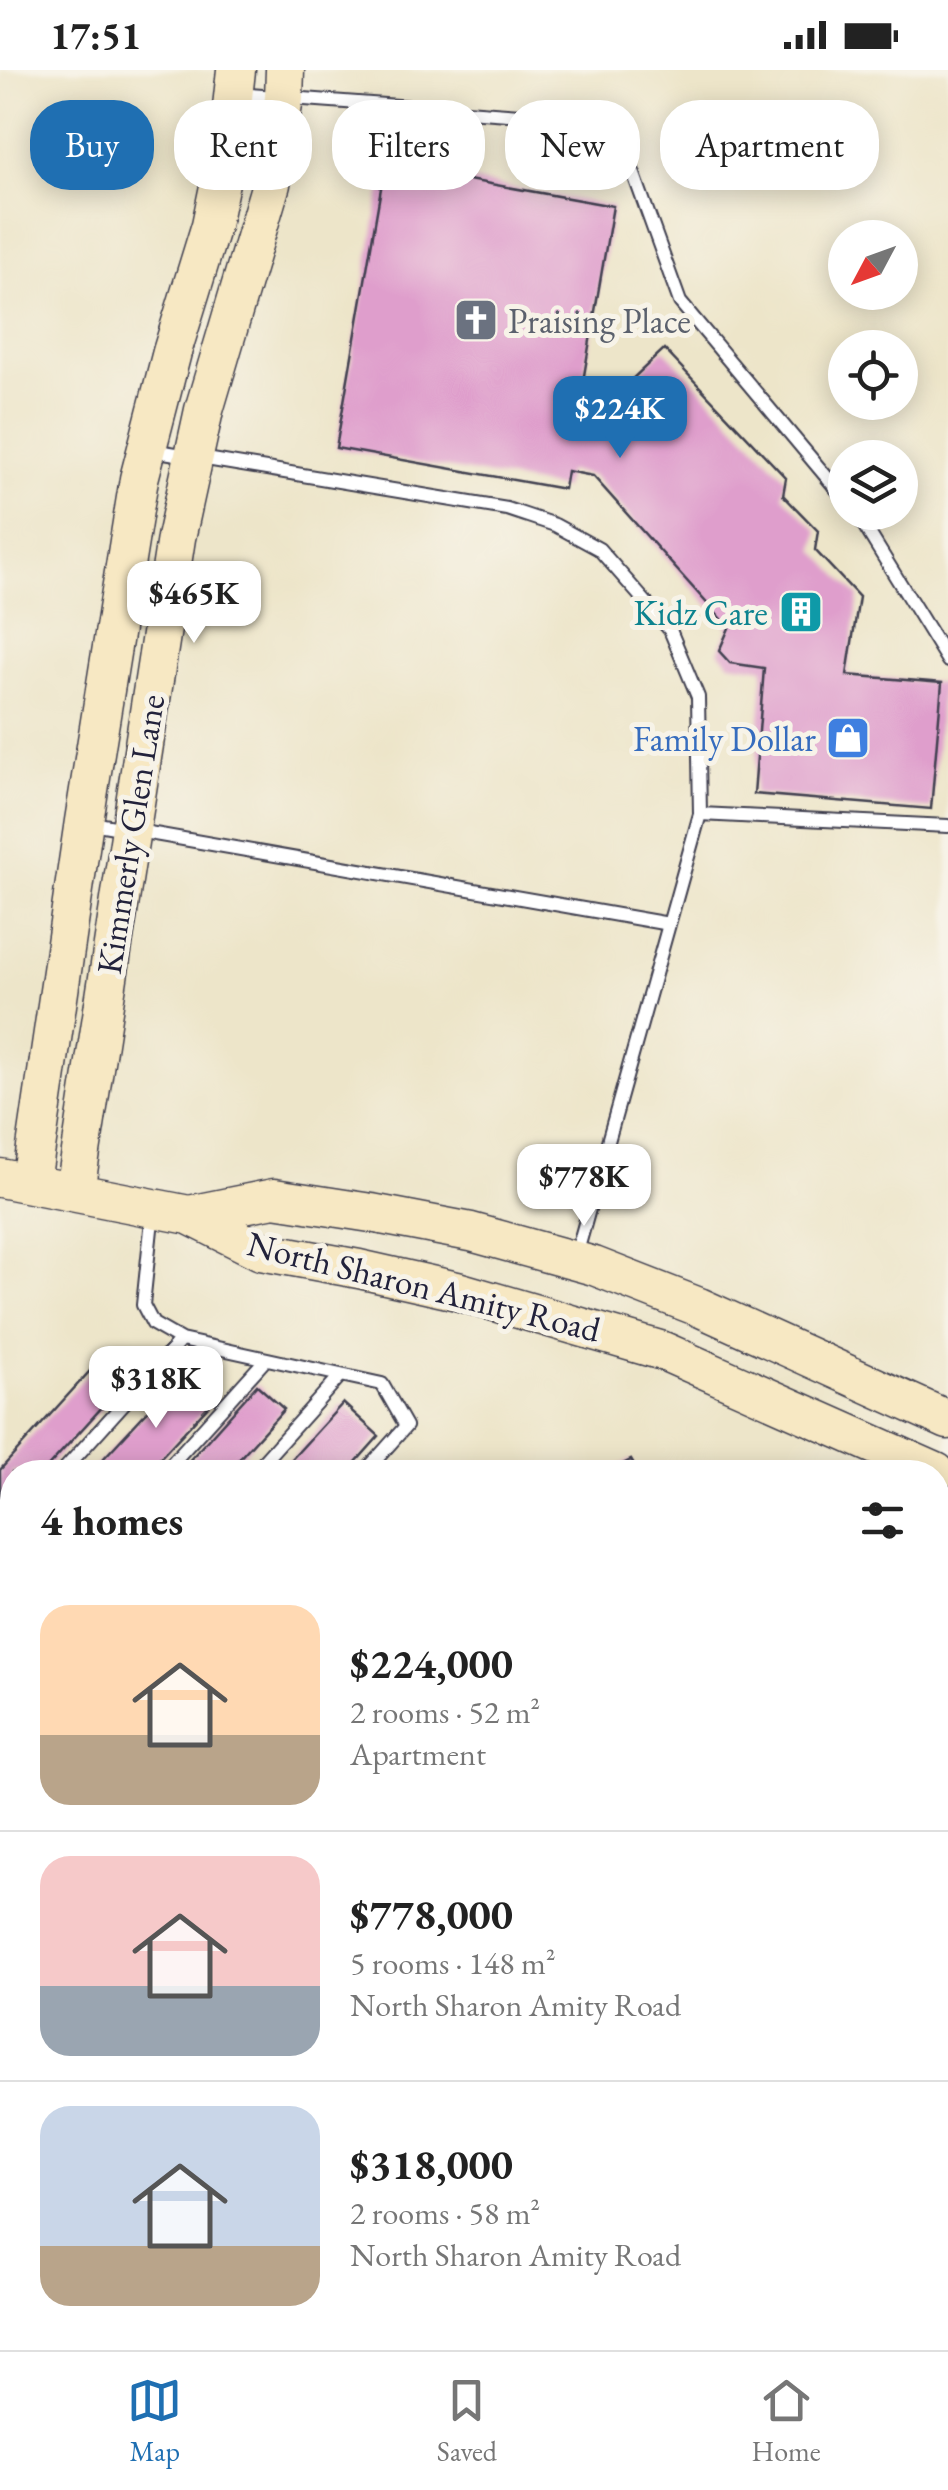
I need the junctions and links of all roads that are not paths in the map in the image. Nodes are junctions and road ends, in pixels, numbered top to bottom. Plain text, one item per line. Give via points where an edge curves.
1 (235, 82) edge
2 (285, 84) edge
3 (146, 449) junction
4 (195, 456) junction
5 (828, 479) edge
6 (867, 530) edge
7 (948, 661) edge
8 (700, 814) junction
9 (84, 821) junction
10 (948, 826) edge
11 (130, 830) junction
12 (669, 924) junction
13 (16, 1180) edge
14 (75, 1191) junction
15 (171, 1211) junction
16 (574, 1261) junction
17 (181, 1340) junction
18 (266, 1359) junction
19 (341, 1376) junction
20 (948, 1420) edge
21 (73, 1460) edge
22 (175, 1460) edge
23 (265, 1460) edge
24 (376, 1460) edge
25 (908, 1460) edge

1 - 2 lane
1 - 3 street, Kimmerly Glen Lane via 210,225
2 - 4 street, Kimmerly Glen Lane via 271,184
2 - 5 lane via 615,122 680,302
3 - 4 lane
3 - 9 street, Kimmerly Glen Lane
4 - 8 lane via 507,509 599,549 670,630 698,697
4 - 11 street, Kimmerly Glen Lane
6 - 7 lane
8 - 10 lane
8 - 12 lane
9 - 11 lane
9 - 13 street, Kimmerly Glen Lane
11 - 12 lane
11 - 14 street, Kimmerly Glen Lane
12 - 16 lane
13 - 14 street, North Sharon Amity Road
14 - 15 street, North Sharon Amity Road
15 - 16 street, North Sharon Amity Road via 274,1198 471,1232
15 - 17 lane via 143,1305 153,1324
15 - 25 street, North Sharon Amity Road via 261,1252 457,1290 662,1351
16 - 20 street, North Sharon Amity Road via 699,1307
17 - 18 lane
17 - 21 lane
18 - 19 lane
18 - 22 lane
19 - 23 lane
19 - 24 lane via 382,1384 406,1426

